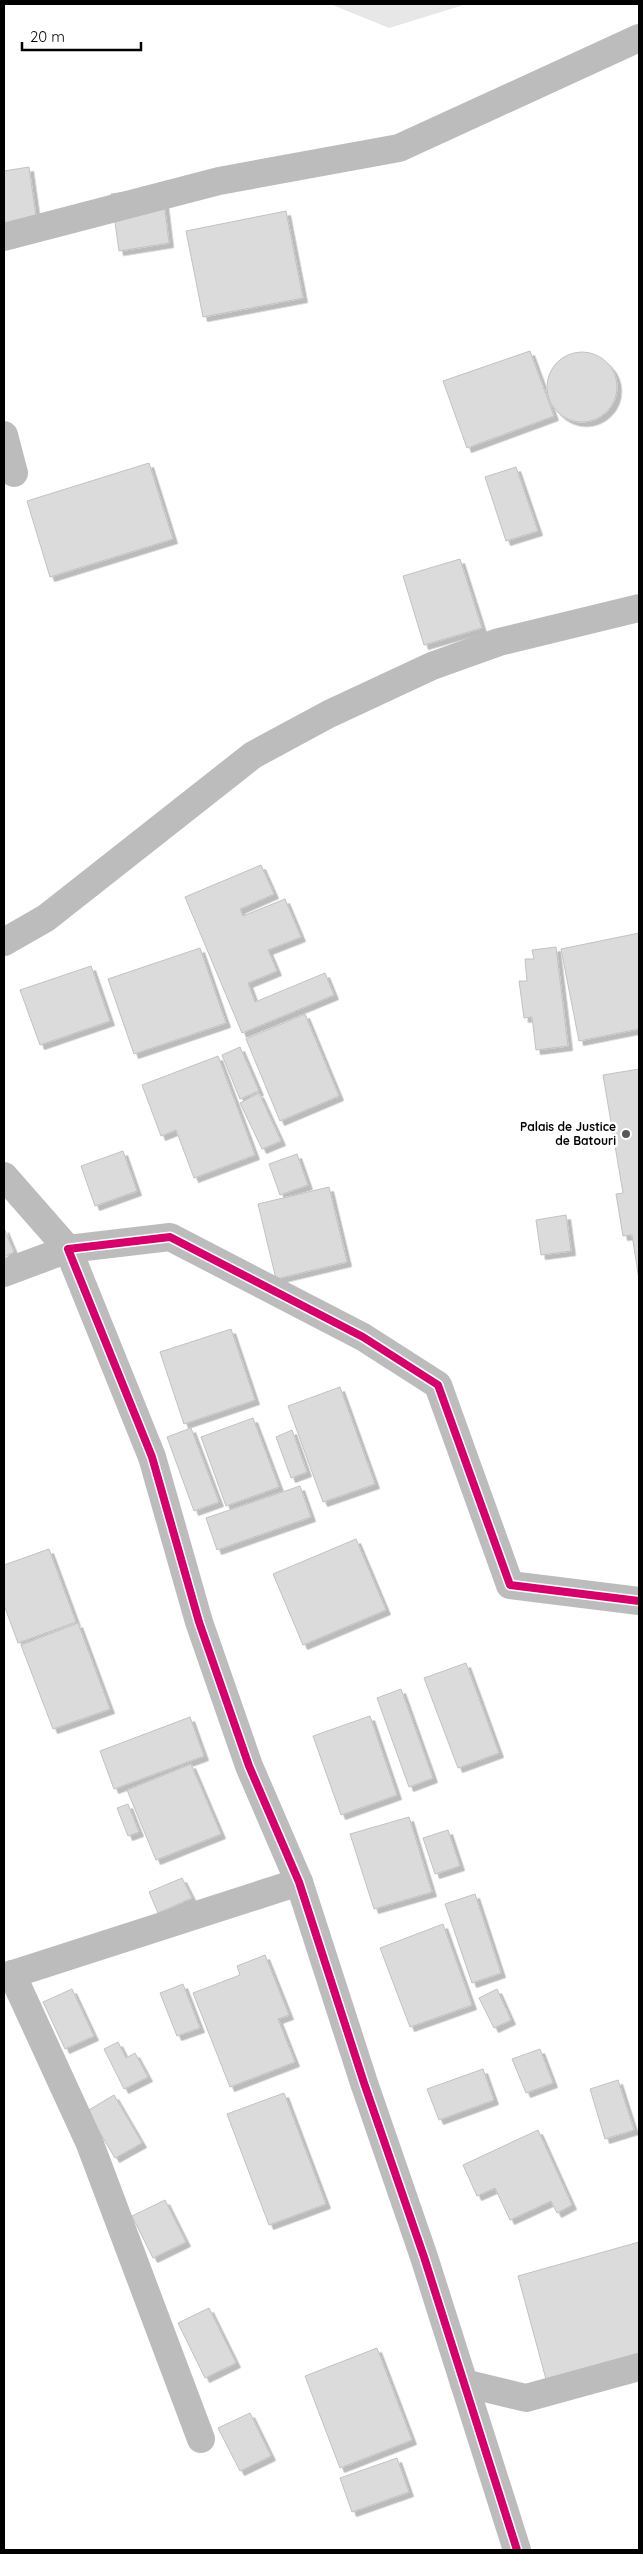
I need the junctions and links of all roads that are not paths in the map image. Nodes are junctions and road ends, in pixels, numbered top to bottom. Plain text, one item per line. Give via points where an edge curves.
1 (639, 38) edge
2 (4, 236) edge
3 (4, 435) edge
4 (14, 473) dead end
5 (639, 608) edge
6 (4, 942) edge
7 (4, 1176) edge
8 (68, 1249) junction
9 (4, 1272) edge
10 (639, 1601) edge
11 (299, 1882) junction
12 (8, 1975) edge
13 (639, 2367) edge
14 (464, 2383) junction
15 (201, 2439) dead end
16 (517, 2550) edge

1 - 2 street via 399,148 219,181
3 - 4 street
5 - 6 street via 499,642 432,666 329,714 253,755 46,918
7 - 8 street
8 - 9 street
8 - 10 street via 170,1237 362,1338 438,1385 510,1585
8 - 11 street via 152,1457 199,1622 249,1766
11 - 12 street
11 - 14 street
12 - 15 street via 90,2144
13 - 14 street via 526,2398
14 - 16 street

